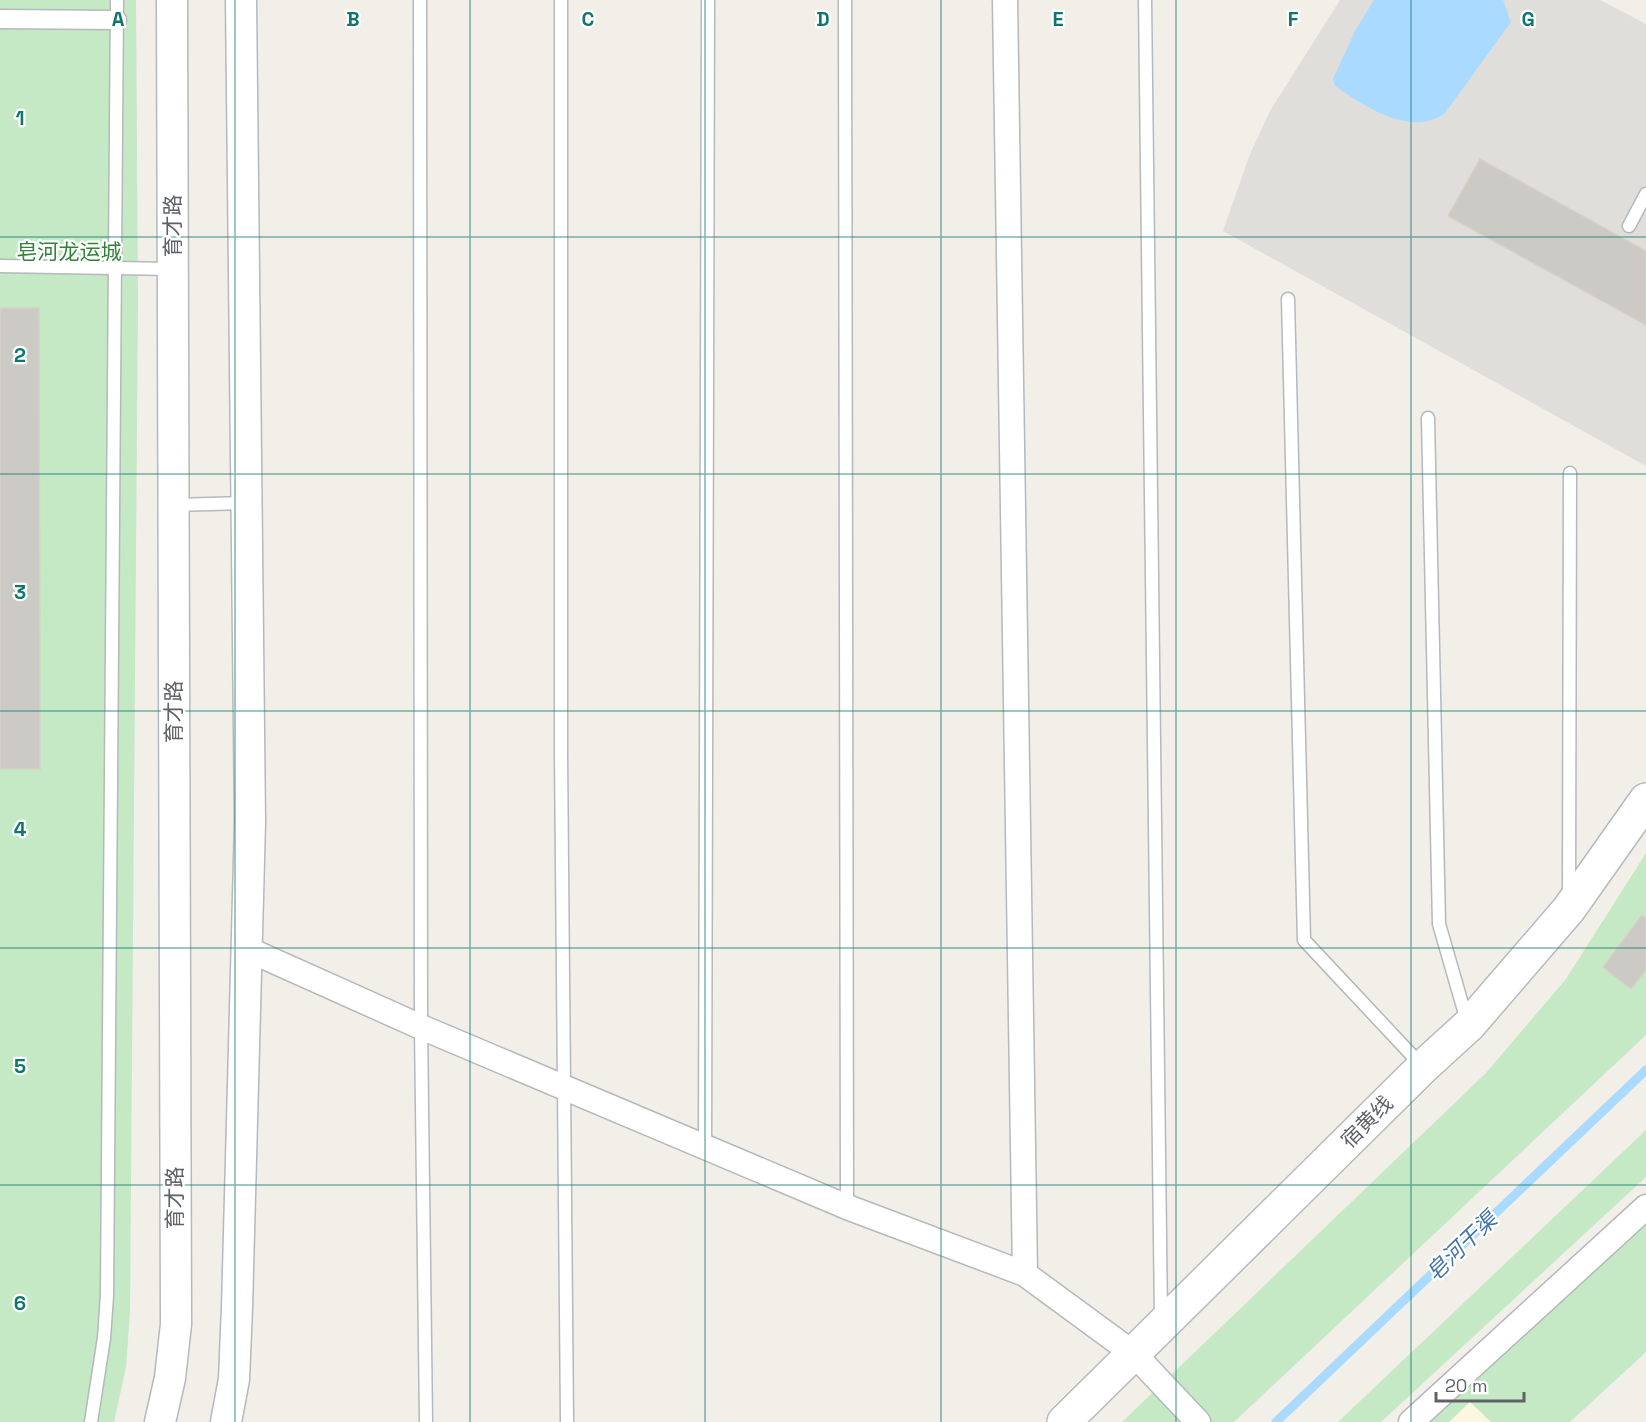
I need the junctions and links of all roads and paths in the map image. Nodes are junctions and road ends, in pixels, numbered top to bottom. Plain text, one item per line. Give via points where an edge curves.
1 (117, 0) edge
2 (172, 0) edge
3 (241, 0) edge
4 (420, 0) edge
5 (561, 0) edge
6 (708, 0) edge
7 (844, 0) edge
8 (1005, 0) edge
9 (1145, 0) edge
10 (0, 19) edge
11 (117, 20) junction
12 (1646, 194) edge
13 (1629, 226) dead end
14 (0, 266) edge
15 (115, 268) junction
16 (173, 269) junction
17 (1288, 299) dead end
18 (1428, 418) dead end
19 (1570, 473) dead end
20 (246, 503) junction
21 (174, 505) junction
22 (1646, 800) edge
23 (1569, 909) junction
24 (247, 949) junction
25 (1469, 1025) junction
26 (421, 1027) junction
27 (1423, 1067) junction
28 (563, 1086) junction
29 (705, 1147) junction
30 (847, 1207) junction
31 (1646, 1207) edge
32 (1025, 1274) junction
33 (1161, 1327) junction
34 (1134, 1354) junction
35 (1196, 1420) edge
36 (91, 1422) edge
37 (160, 1422) edge
38 (226, 1422) edge
39 (426, 1422) edge
40 (567, 1422) edge
41 (1064, 1422) edge
42 (1411, 1422) edge

1 - 11 lane
2 - 16 street, 育才路
3 - 20 street
4 - 26 lane
5 - 28 lane
6 - 29 lane
7 - 30 lane
8 - 32 street
9 - 33 lane
10 - 11 street
11 - 15 lane
12 - 13 lane
14 - 15 lane
15 - 16 lane
15 - 36 lane via 107,1295
16 - 21 street, 育才路
17 - 27 lane via 1304,940
18 - 25 lane via 1439,924
19 - 23 lane
20 - 21 lane
20 - 24 street via 250,822
21 - 37 street, 育才路 via 176,1324
22 - 23 main road, 宿黄线
23 - 25 main road, 宿黄线
24 - 26 street
24 - 38 street via 237,1320 234,1379
25 - 27 main road, 宿黄线
26 - 28 street
26 - 39 lane
27 - 33 main road, 宿黄线
28 - 29 street
28 - 40 lane
29 - 30 street
30 - 32 street
31 - 42 street
32 - 34 street
33 - 34 main road, 宿黄线
34 - 35 street
34 - 41 main road, 宿黄线

